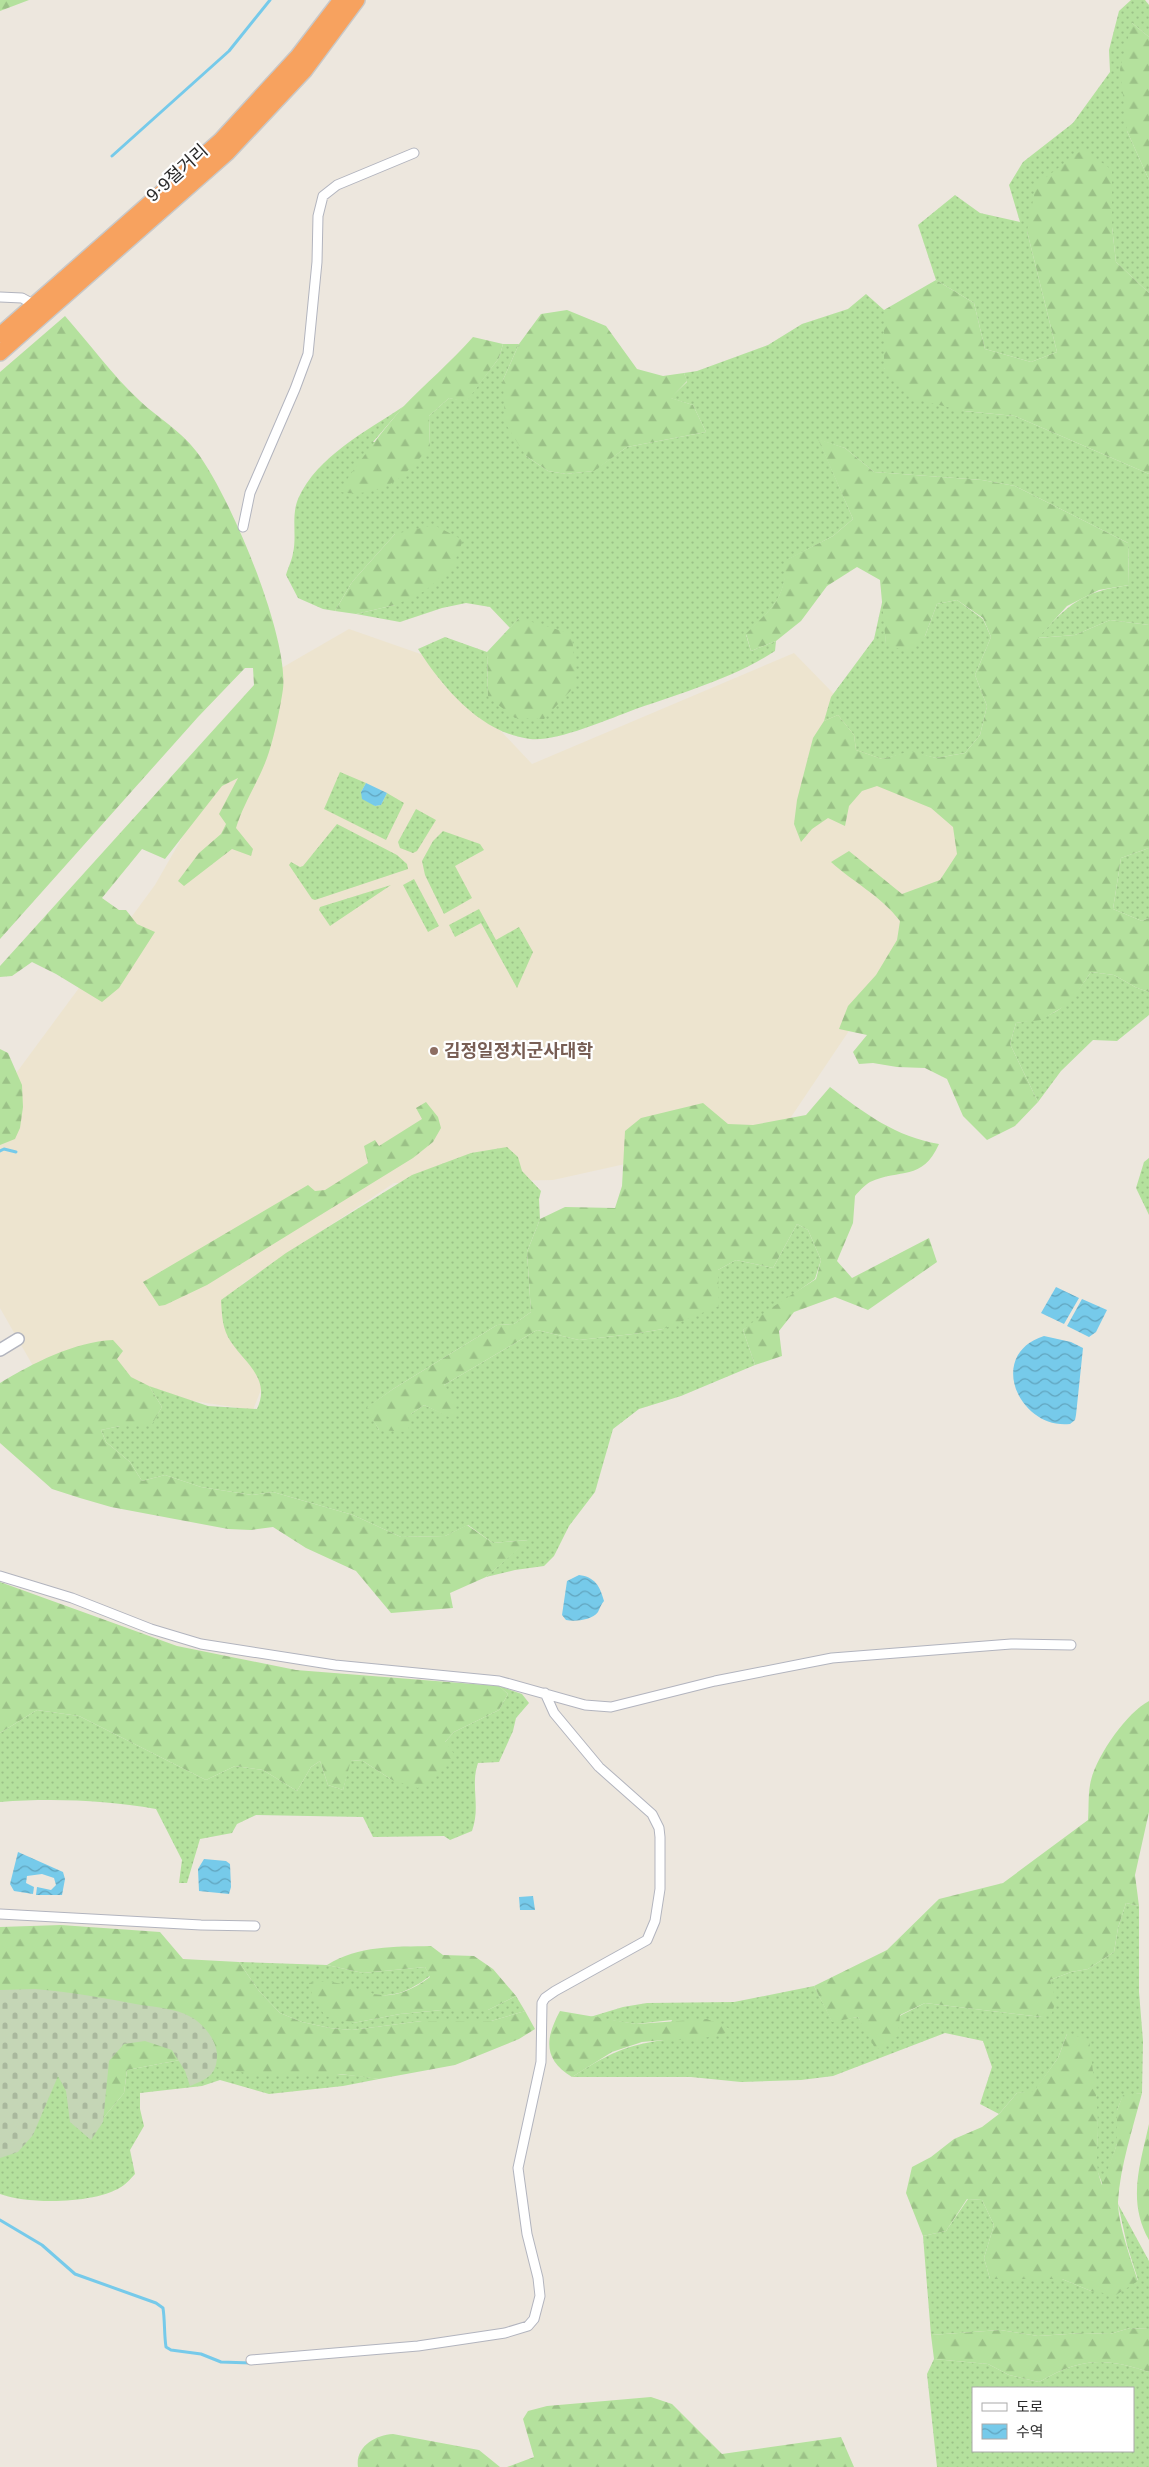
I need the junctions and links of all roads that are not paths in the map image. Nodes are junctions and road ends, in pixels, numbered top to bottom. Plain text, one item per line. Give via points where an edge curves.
1 (341, 0) edge
2 (357, 0) edge
3 (414, 153) dead end
4 (0, 297) edge
5 (35, 305) junction
6 (0, 335) edge
7 (0, 353) edge
8 (242, 527) dead end
9 (18, 1339) dead end
10 (0, 1350) edge
11 (0, 1576) edge
12 (1071, 1645) dead end
13 (545, 1693) junction
14 (0, 1914) edge
15 (256, 1926) dead end
16 (251, 2360) dead end

1 - 5 highway, 9·9절거리 via 298,56 220,141
2 - 7 highway, 9·9절거리 via 305,70 227,153
3 - 8 street via 336,184 323,196 318,216 308,354 250,493
4 - 5 street via 22,298
5 - 6 highway, 9·9절거리
9 - 10 street
11 - 13 street via 201,1644 335,1666 499,1681
12 - 13 street via 1011,1644 807,1661 611,1707 585,1705
13 - 16 street via 554,1713 599,1767 652,1814 660,1837 660,1888 655,1921 647,1940 555,1991 542,2003 541,2062 518,2168 540,2296 534,2319 528,2326 505,2334 418,2346
14 - 15 street

